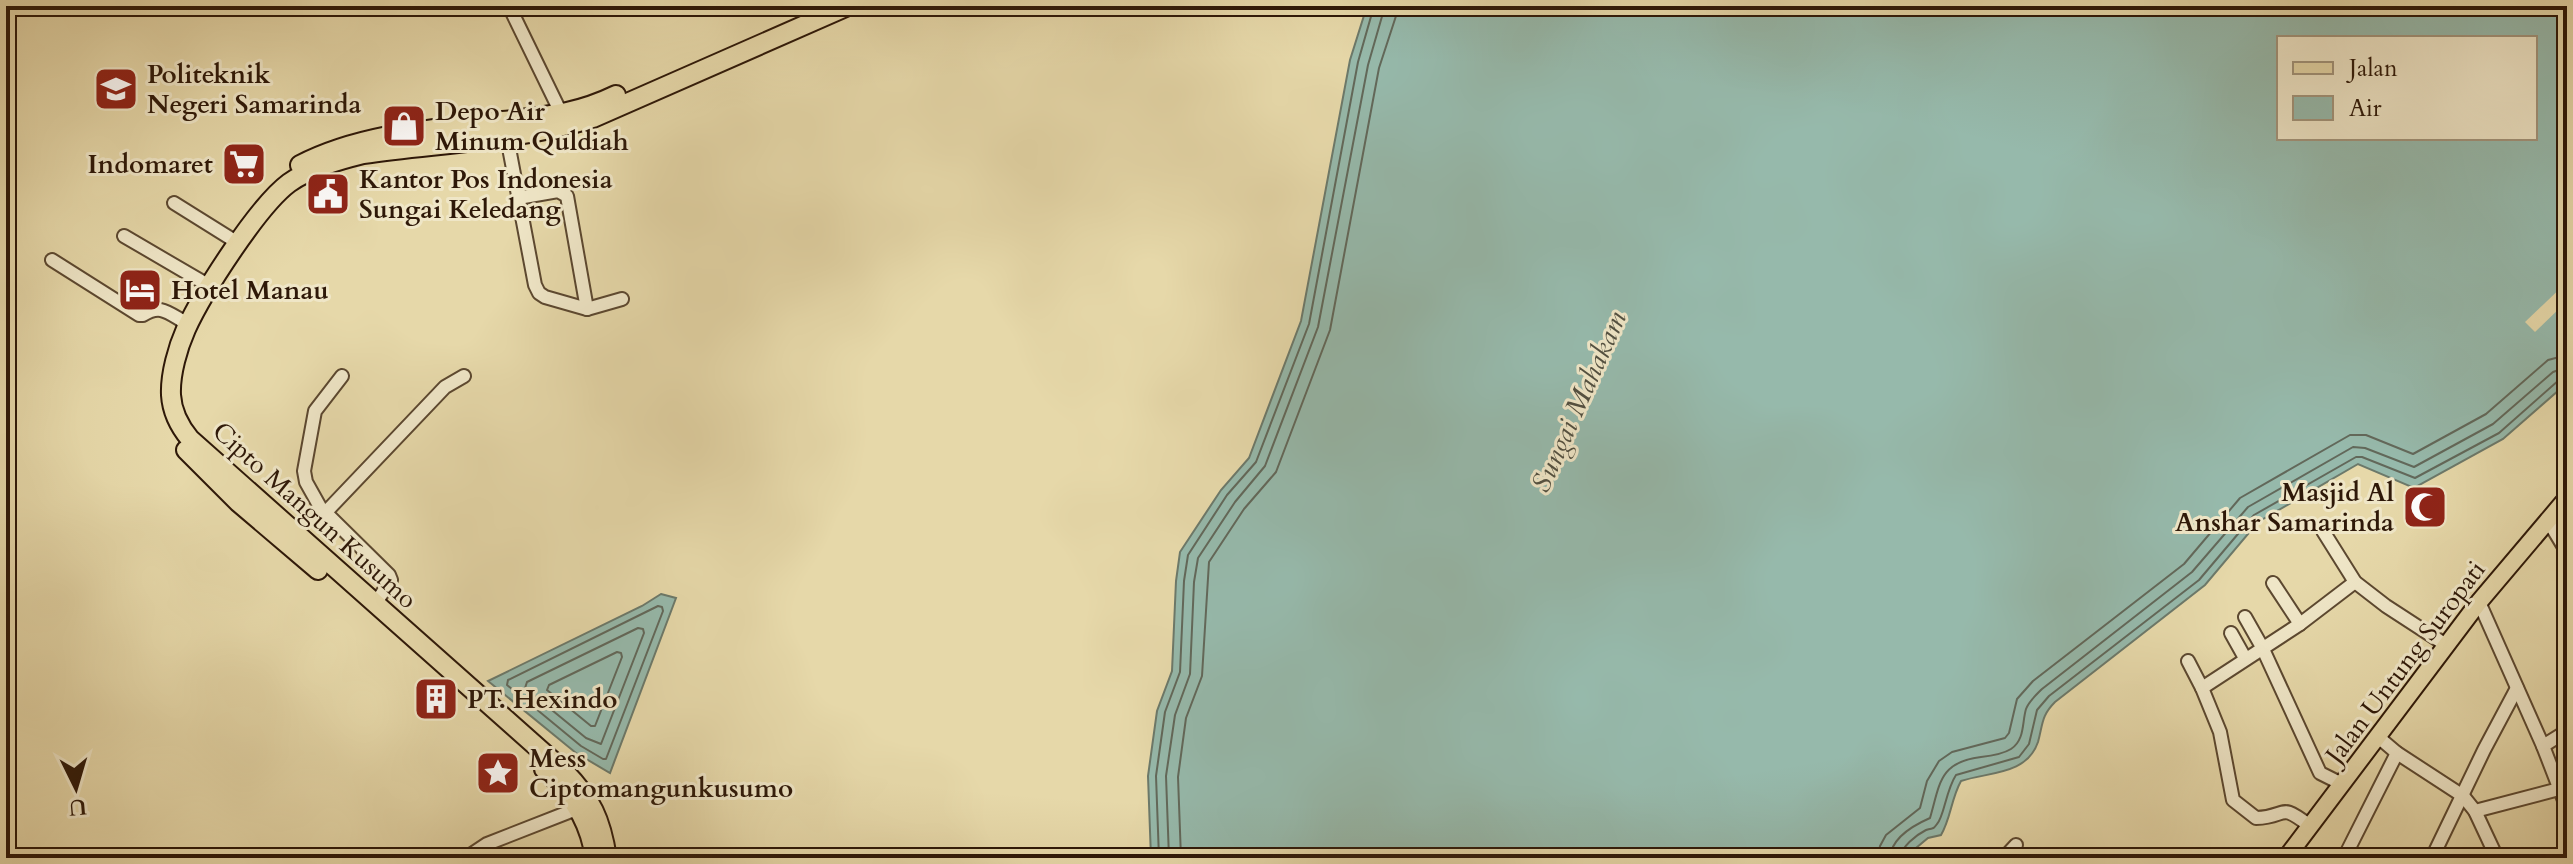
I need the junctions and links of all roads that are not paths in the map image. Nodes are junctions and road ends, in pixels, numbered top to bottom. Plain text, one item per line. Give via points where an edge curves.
1 (509, 6) edge
2 (819, 6) edge
3 (848, 6) edge
4 (562, 115) junction
5 (506, 129) junction
6 (518, 198) junction
7 (174, 203) dead end
8 (124, 236) dead end
9 (230, 238) junction
10 (52, 260) dead end
11 (201, 281) junction
12 (622, 299) dead end
13 (587, 309) junction
14 (181, 320) junction
15 (342, 376) dead end
16 (464, 376) dead end
17 (2567, 498) edge
18 (326, 512) junction
19 (2547, 519) junction
20 (2323, 531) dead end
21 (2567, 552) edge
22 (2355, 582) junction
23 (2273, 583) dead end
24 (2479, 602) junction
25 (375, 604) junction
26 (2245, 617) dead end
27 (2300, 624) junction
28 (2231, 633) dead end
29 (2446, 645) junction
30 (2262, 647) junction
31 (2245, 658) junction
32 (2188, 661) dead end
33 (2202, 688) junction
34 (2517, 688) junction
35 (2567, 731) edge
36 (2377, 736) junction
37 (2543, 746) junction
38 (2397, 753) junction
39 (2342, 784) junction
40 (2563, 786) edge
41 (2463, 796) junction
42 (579, 808) junction
43 (2567, 808) edge
44 (2475, 811) junction
45 (2310, 826) junction
46 (2016, 845) dead end
47 (466, 858) edge
48 (595, 858) edge
49 (607, 858) edge
50 (2004, 858) edge
51 (2286, 858) edge
52 (2344, 858) edge
53 (2432, 858) edge
54 (2497, 858) edge

1 - 4 street
2 - 4 highway, Cipto Mangun Kusumo
3 - 5 highway, Cipto Mangun Kusumo via 593,118
4 - 5 highway, Cipto Mangun Kusumo
5 - 6 street
5 - 9 highway, Cipto Mangun Kusumo via 363,141 324,153 281,177
5 - 25 highway, Cipto Mangun Kusumo via 363,154 288,184 243,237 180,347 171,394 181,429
6 - 13 street via 539,293
6 - 13 street via 558,191 567,196
7 - 9 street
8 - 11 street
9 - 11 highway, Cipto Mangun Kusumo
10 - 14 street via 139,315 162,308
11 - 14 highway, Cipto Mangun Kusumo
12 - 13 street
14 - 42 highway, Cipto Mangun Kusumo via 166,360 163,393 167,420 184,448 272,532 442,674
15 - 18 street via 315,411 304,471 312,495
16 - 18 street via 445,387
17 - 19 main road, Jalan Untung Suropati
18 - 25 street via 389,575
19 - 21 street
19 - 24 main road, Jalan Untung Suropati
20 - 22 street
22 - 27 street
22 - 29 street
23 - 27 street
24 - 29 main road, Jalan Untung Suropati
24 - 34 street
25 - 49 highway, Cipto Mangun Kusumo via 577,784 596,811
26 - 30 street
27 - 30 street
28 - 31 street
29 - 36 main road, Jalan Untung Suropati
30 - 31 street
30 - 39 street via 2320,773
31 - 33 street
32 - 33 street
33 - 45 street via 2220,732 2233,800 2256,818 2291,812
34 - 37 street
34 - 41 street
35 - 37 street
36 - 38 street
36 - 39 main road, Jalan Untung Suropati
37 - 40 street
38 - 41 street
38 - 52 street
39 - 45 main road, Jalan Untung Suropati
40 - 43 street
40 - 44 street
41 - 44 street
41 - 53 street
42 - 47 street via 487,844
42 - 48 highway, Cipto Mangun Kusumo
44 - 54 street
45 - 51 main road, Jalan Untung Suropati
46 - 50 street

